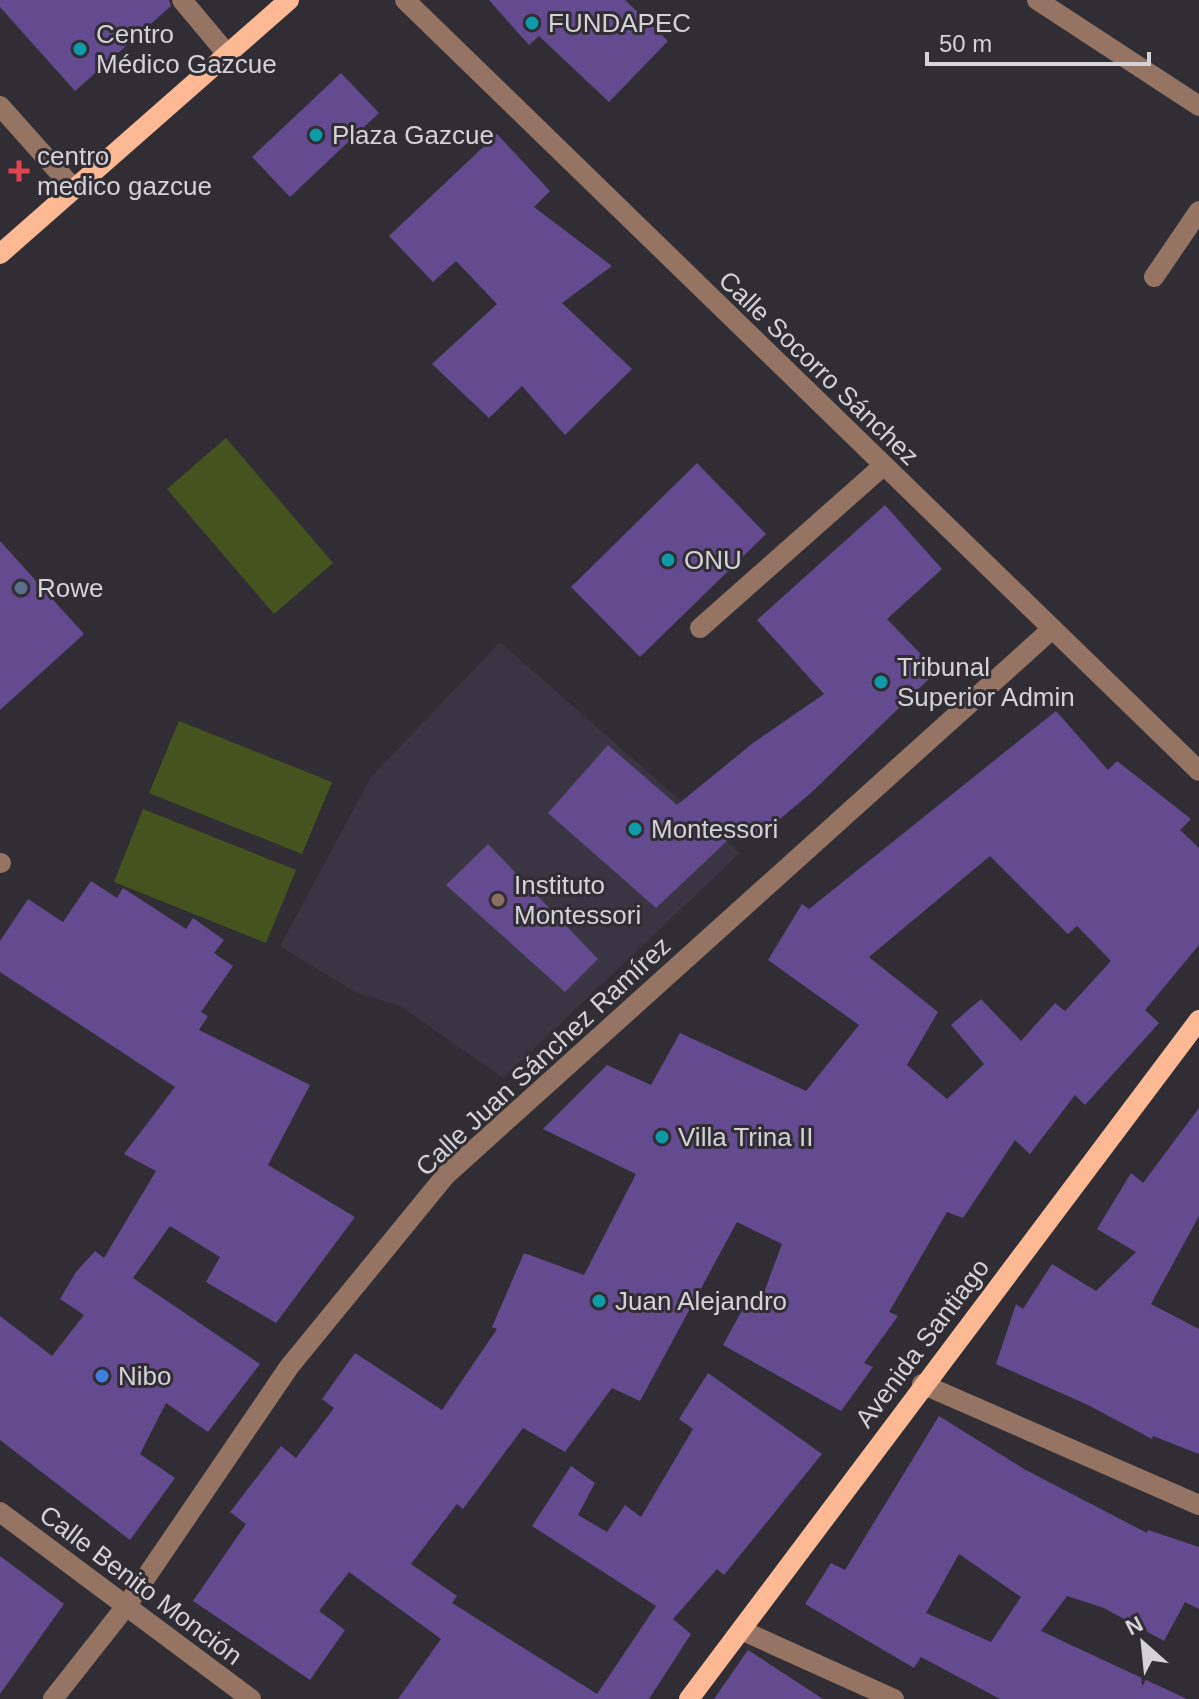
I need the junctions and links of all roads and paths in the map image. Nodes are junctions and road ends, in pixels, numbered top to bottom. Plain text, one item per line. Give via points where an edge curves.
1 (182, 0) edge
2 (289, 0) edge
3 (405, 0) edge
4 (1037, 0) edge
5 (228, 55) junction
6 (0, 106) edge
7 (1199, 106) edge
8 (74, 189) junction
9 (1199, 211) edge
10 (0, 254) edge
11 (1154, 277) dead end
12 (883, 466) junction
13 (700, 628) dead end
14 (1051, 630) junction
15 (1199, 771) edge
16 (1199, 1020) edge
17 (922, 1384) junction
18 (1199, 1505) edge
19 (0, 1512) edge
20 (127, 1605) junction
21 (741, 1630) junction
22 (53, 1699) edge
23 (251, 1699) edge
24 (689, 1699) edge
25 (894, 1699) edge

1 - 5 street
2 - 5 main road
3 - 12 street, Calle Socorro Sánchez
4 - 7 street
5 - 8 main road
6 - 8 street
8 - 10 main road
9 - 11 street
12 - 13 street
12 - 14 street, Calle Socorro Sánchez
14 - 15 street, Calle Socorro Sánchez
14 - 20 street, Calle Juan Sánchez Ramírez via 446,1175 289,1367
16 - 17 main road, Avenida Santiago
17 - 18 street
17 - 21 main road, Avenida Santiago
19 - 20 street, Calle Benito Monción
20 - 22 street, Calle Juan Sánchez Ramírez
20 - 23 street, Calle Benito Monción
21 - 24 main road, Avenida Santiago
21 - 25 street

